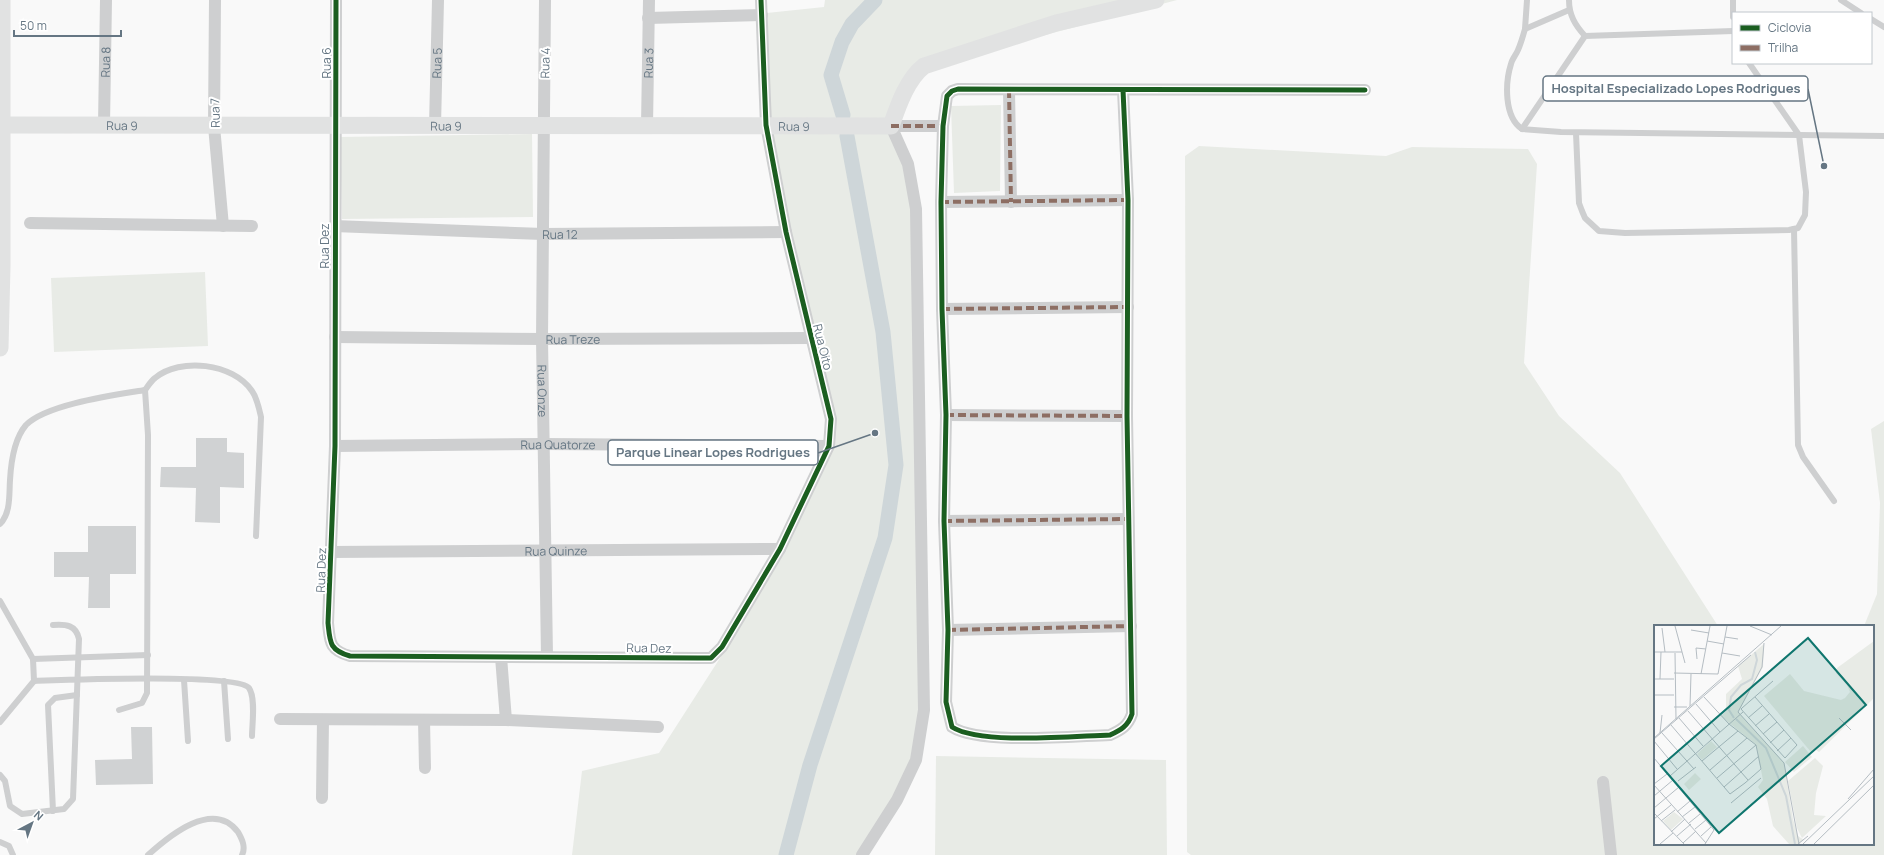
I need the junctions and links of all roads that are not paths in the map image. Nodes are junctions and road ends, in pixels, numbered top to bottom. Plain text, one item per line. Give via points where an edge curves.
1 (106, 0) edge
2 (215, 0) edge
3 (336, 0) edge
4 (438, 0) edge
5 (546, 0) edge
6 (649, 0) edge
7 (761, 0) edge
8 (1156, 0) edge
9 (1527, 0) edge
10 (1569, 0) edge
11 (1733, 0) edge
12 (1841, 0) edge
13 (1, 6) edge
14 (1569, 10) junction
15 (1733, 12) edge
16 (1859, 12) edge
17 (762, 15) junction
18 (648, 18) junction
19 (1872, 20) edge
20 (1884, 27) edge
21 (1525, 29) junction
22 (1732, 31) edge
23 (1585, 36) junction
24 (1750, 64) edge
25 (1008, 90) junction
26 (1123, 90) junction
27 (1365, 90) dead end
28 (0, 93) edge
29 (2, 125) junction
30 (104, 125) junction
31 (336, 125) junction
32 (766, 125) junction
33 (214, 126) junction
34 (435, 126) junction
35 (544, 126) junction
36 (647, 126) junction
37 (891, 126) junction
38 (943, 126) junction
39 (1522, 129) junction
40 (1576, 133) junction
41 (1799, 135) junction
42 (1884, 136) edge
43 (0, 178) edge
44 (1128, 200) junction
45 (941, 202) junction
46 (1011, 202) junction
47 (30, 223) dead end
48 (223, 226) junction
49 (252, 226) dead end
50 (334, 226) junction
51 (1794, 229) junction
52 (786, 232) junction
53 (543, 234) junction
54 (1, 266) edge
55 (1128, 307) junction
56 (942, 309) junction
57 (0, 337) edge
58 (335, 337) junction
59 (811, 338) junction
60 (542, 339) junction
61 (145, 390) junction
62 (946, 415) junction
63 (1127, 416) junction
64 (542, 444) junction
65 (335, 446) junction
66 (829, 446) junction
67 (1834, 501) dead end
68 (1128, 518) junction
69 (944, 521) junction
70 (0, 524) edge
71 (256, 536) dead end
72 (780, 549) junction
73 (547, 551) junction
74 (331, 552) junction
75 (0, 601) edge
76 (53, 624) dead end
77 (1131, 626) junction
78 (948, 630) junction
79 (148, 655) junction
80 (547, 656) junction
81 (502, 657) junction
82 (79, 658) junction
83 (698, 658) joint
84 (33, 659) junction
85 (148, 678) junction
86 (78, 679) junction
87 (184, 680) junction
88 (34, 681) junction
89 (224, 681) junction
90 (77, 695) junction
91 (119, 710) dead end
92 (280, 719) dead end
93 (323, 720) junction
94 (424, 720) junction
95 (506, 720) junction
96 (0, 722) edge
97 (658, 727) dead end
98 (252, 736) dead end
99 (228, 739) dead end
100 (188, 741) dead end
101 (426, 768) dead end
102 (0, 775) edge
103 (1603, 782) dead end
104 (322, 798) dead end
105 (53, 811) junction
106 (0, 842) edge
107 (13, 855) edge
108 (148, 855) edge
109 (242, 855) edge
110 (862, 855) edge
111 (1611, 855) edge

1 - 30 street, Rua 8
2 - 33 street, Rua 7
3 - 31 street, Rua 6
4 - 34 street, Rua 5
5 - 35 street, Rua 4
6 - 18 street, Rua 3
7 - 17 street, Rua Oito
8 - 37 street via 1056,23 924,66 905,91
9 - 21 lane
10 - 14 lane
11 - 15 lane
12 - 16 lane
13 - 28 street
14 - 21 lane
14 - 23 lane via 1577,27
17 - 18 street
17 - 32 street, Rua Oito
18 - 36 street, Rua 3
19 - 20 lane
21 - 39 lane via 1511,63 1508,81 1509,111 1516,126
22 - 23 lane
23 - 39 lane
24 - 41 lane
25 - 26 street
25 - 38 street via 952,91 947,96
25 - 46 street
26 - 27 street
26 - 44 street
28 - 29 street
29 - 30 street, Rua 9
29 - 43 street
30 - 33 street, Rua 9
31 - 33 street, Rua 9
31 - 34 street, Rua 9
31 - 50 street, Rua Dez
32 - 36 street, Rua 9
32 - 37 street, Rua 9
32 - 52 street, Rua Oito
33 - 48 street, Rua 7
34 - 35 street, Rua 9
35 - 36 street, Rua 9
35 - 53 street, Rua Onze
37 - 38 street
37 - 110 street via 908,164 916,209 924,710 916,760 896,800
38 - 45 street
39 - 40 lane
40 - 41 lane
40 - 51 lane via 1580,203 1585,218 1599,231 1625,233
41 - 42 lane
41 - 51 lane via 1806,192 1805,215 1798,228
43 - 54 street
44 - 46 street
44 - 55 street
45 - 46 street
45 - 56 street
47 - 48 street
48 - 49 street
50 - 53 street, Rua 12
50 - 58 street, Rua Dez
51 - 67 lane via 1798,445 1803,457
52 - 53 street, Rua 12
52 - 59 street, Rua Oito
53 - 60 street, Rua Onze
54 - 57 street
55 - 56 street
55 - 63 street
56 - 62 street
58 - 60 street, Rua Treze
58 - 65 street, Rua Dez
59 - 60 street, Rua Treze
59 - 66 street, Rua Oito via 831,419
60 - 64 street, Rua Onze
61 - 70 lane via 50,410 26,426 11,462 8,507
61 - 71 lane via 154,378 170,370 188,366 214,367 228,372 241,379 252,390 261,417
61 - 79 lane via 148,435
62 - 63 street
62 - 69 street
63 - 68 street
64 - 65 street, Rua Quatorze
64 - 66 street, Rua Quatorze
64 - 73 street, Rua Onze
65 - 74 street, Rua Dez
66 - 72 street, Rua Oito
68 - 69 street
68 - 77 street
69 - 78 street
72 - 73 street, Rua Quinze
72 - 83 street, Rua Oito via 722,647 711,658
73 - 74 street, Rua Quinze
73 - 80 street, Rua Onze
74 - 81 street, Rua Dez via 328,623 330,641 334,649 350,656
75 - 84 lane
76 - 82 lane via 67,625 76,631 79,639
77 - 78 street
77 - 78 street via 1133,705 1130,721 1125,727 1110,735 1009,738 960,732 952,727 946,702
79 - 82 lane
79 - 85 lane
80 - 81 street, Rua Dez
80 - 83 street, Rua Dez
81 - 95 street
82 - 84 lane
82 - 86 lane
84 - 88 lane
85 - 86 lane
85 - 87 lane
85 - 91 lane via 147,693 142,703
86 - 88 lane
86 - 90 lane
87 - 89 lane
87 - 100 lane
88 - 96 lane
89 - 98 lane via 245,684 250,689 253,699
89 - 99 lane
90 - 105 lane via 73,799 64,809
90 - 105 lane via 55,698 48,705
92 - 93 street
93 - 94 street
93 - 104 street
94 - 95 street
94 - 101 street
95 - 97 street
102 - 105 lane via 4,780 10,806 15,811 22,814
103 - 111 street
106 - 107 lane via 5,842 9,846
108 - 109 lane via 175,832 198,821 218,819 232,825 243,840

